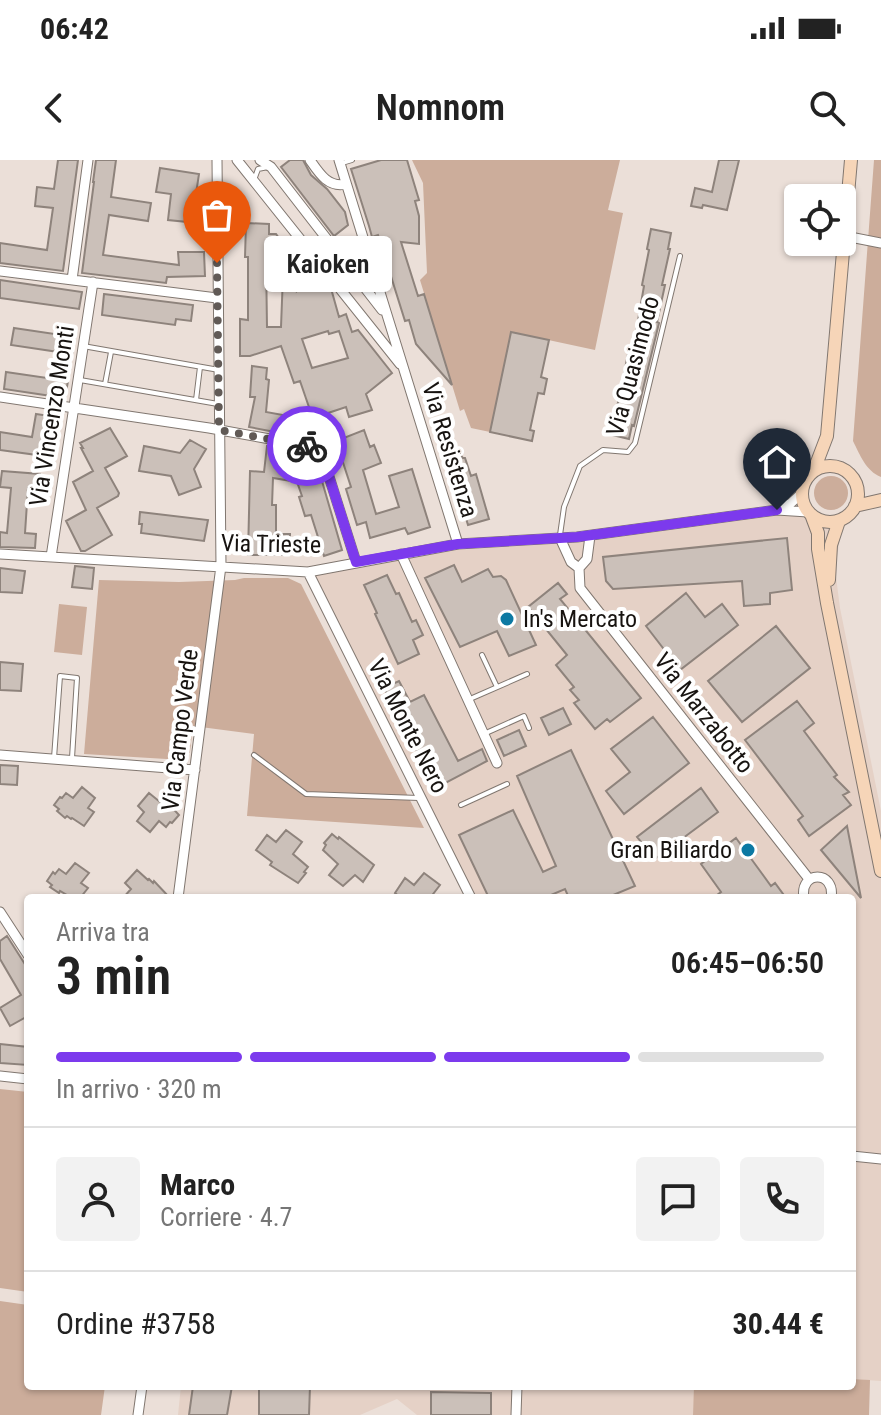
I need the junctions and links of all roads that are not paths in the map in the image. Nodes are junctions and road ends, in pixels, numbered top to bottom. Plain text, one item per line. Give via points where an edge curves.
1 (88, 160) edge
2 (217, 160) edge
3 (237, 160) edge
4 (260, 160) edge
5 (310, 160) edge
6 (352, 160) edge
7 (851, 160) edge
8 (339, 162) edge
9 (271, 167) junction
10 (254, 180) junction
11 (346, 184) junction
12 (849, 184) edge
13 (856, 238) edge
14 (881, 243) edge
15 (680, 256) dead end
16 (843, 256) edge
17 (0, 271) edge
18 (72, 280) junction
19 (93, 282) junction
20 (217, 298) junction
21 (388, 319) junction
22 (83, 346) junction
23 (111, 352) junction
24 (200, 367) junction
25 (403, 368) junction
26 (219, 370) junction
27 (78, 380) junction
28 (105, 385) junction
29 (0, 397) edge
30 (196, 400) junction
31 (219, 404) junction
32 (74, 408) junction
33 (219, 430) junction
34 (827, 436) junction
35 (837, 466) junction
36 (814, 470) junction
37 (857, 485) junction
38 (802, 493) junction
39 (881, 498) edge
40 (855, 506) junction
41 (777, 510) junction
42 (810, 514) junction
43 (839, 521) junction
44 (590, 536) junction
45 (560, 538) junction
46 (458, 544) junction
47 (0, 554) edge
48 (401, 554) junction
49 (51, 557) junction
50 (356, 562) junction
51 (221, 566) junction
52 (579, 568) junction
53 (308, 572) junction
54 (827, 603) junction
55 (482, 655) dead end
56 (527, 674) dead end
57 (497, 687) junction
58 (468, 700) junction
59 (529, 728) dead end
60 (484, 735) junction
61 (0, 755) edge
62 (254, 755) dead end
63 (54, 759) junction
64 (72, 760) junction
65 (497, 763) dead end
66 (195, 770) junction
67 (507, 784) dead end
68 (421, 798) junction
69 (461, 805) dead end
70 (881, 871) edge
71 (809, 879) junction
72 (179, 894) edge
73 (469, 894) edge
74 (804, 894) edge
75 (831, 894) edge
76 (0, 912) edge
77 (24, 949) edge
78 (0, 1076) edge
79 (24, 1079) edge
80 (856, 1156) edge
81 (881, 1159) edge
82 (141, 1390) edge
83 (517, 1390) edge
84 (138, 1415) edge
85 (516, 1415) edge

1 - 18 street
2 - 20 street, Via Campo Verde
3 - 10 street, Via Resistenza
4 - 9 street, Via Resistenza
5 - 11 street via 324,179
6 - 8 lane
7 - 12 street
8 - 11 street, Via Resistenza
9 - 10 lane via 258,169
9 - 21 street, Via Resistenza
10 - 25 street, Via Resistenza
11 - 21 street, Via Resistenza
13 - 14 street
15 - 45 lane, Via Quasimodo via 635,443 628,452 603,450 580,466 564,507
16 - 34 street
17 - 18 street
18 - 19 street
19 - 20 street
19 - 22 street, Via Vincenzo Monti
20 - 26 street, Via Campo Verde
21 - 25 street, Via Resistenza
22 - 23 lane
22 - 27 street, Via Vincenzo Monti
23 - 24 lane
23 - 28 lane
24 - 26 lane
24 - 30 lane
25 - 46 street, Via Resistenza
26 - 31 street, Via Campo Verde
27 - 28 lane
27 - 32 street, Via Vincenzo Monti
28 - 30 lane
29 - 32 street
30 - 31 lane
31 - 33 street, Via Campo Verde
32 - 33 street
32 - 49 street, Via Vincenzo Monti
33 - 50 street via 320,448
33 - 51 street, Via Campo Verde
34 - 35 street
34 - 36 street
35 - 36 street
35 - 37 street
36 - 38 street
37 - 39 street
37 - 40 street
38 - 41 street, Via Trieste
38 - 42 street
39 - 40 street
40 - 43 street
41 - 42 street, Via Trieste
41 - 44 street, Via Trieste
42 - 43 street via 822,522
42 - 54 street via 818,533
43 - 54 street via 831,545
44 - 45 street, Via Trieste
44 - 52 street via 587,559
45 - 46 street, Via Trieste
45 - 52 street, Via Marzabotto
46 - 48 street, Via Trieste
47 - 49 street, Via Trieste
48 - 50 street, Via Trieste
48 - 58 street
49 - 51 street, Via Trieste
50 - 53 street, Via Trieste
51 - 53 street, Via Trieste
51 - 66 street, Via Campo Verde
52 - 71 street, Via Marzabotto via 580,588
53 - 68 street, Via Monte Nero
54 - 70 street
55 - 57 lane
56 - 57 lane
57 - 58 lane
58 - 60 street
59 - 60 lane via 524,716
60 - 65 street
61 - 63 street
62 - 68 lane via 306,794
63 - 64 street
63 - 64 lane via 60,676 77,678
64 - 66 street
66 - 72 street, Via Campo Verde
67 - 69 lane
68 - 73 street, Via Monte Nero
71 - 74 street
71 - 75 street, Via Marzabotto via 828,881
76 - 77 street
78 - 79 street
80 - 81 street
82 - 84 street
83 - 85 street

